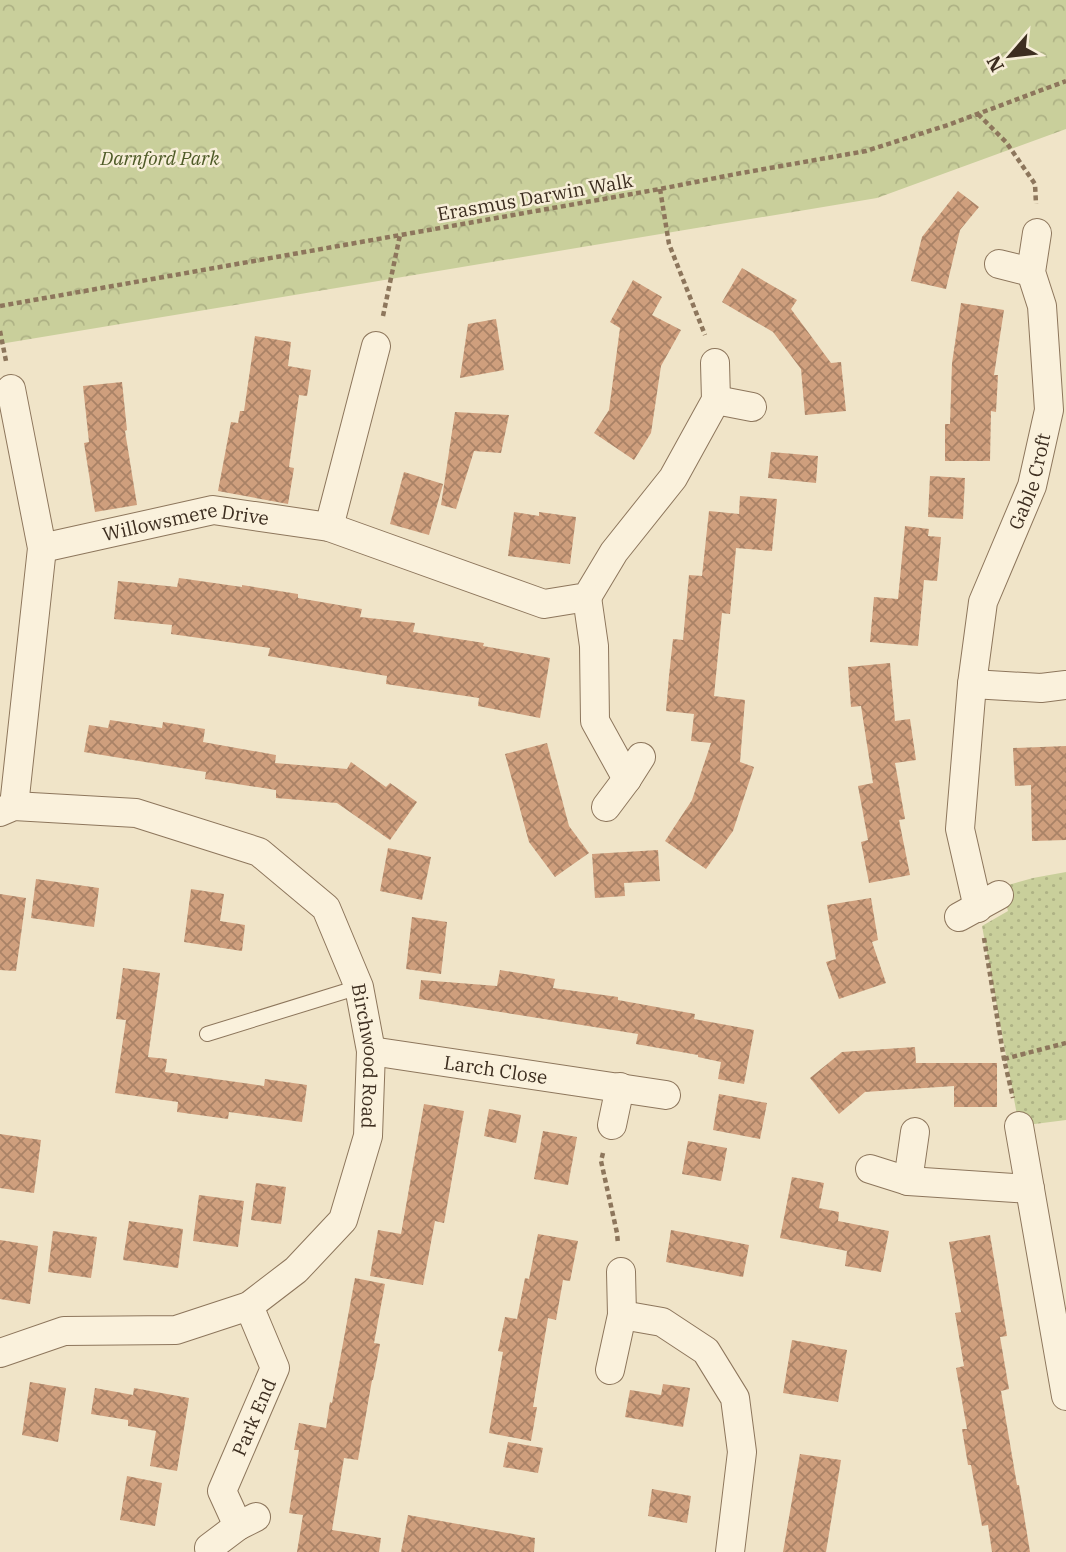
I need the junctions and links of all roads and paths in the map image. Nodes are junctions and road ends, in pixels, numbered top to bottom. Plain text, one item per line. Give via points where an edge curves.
1 (1066, 81) edge
2 (978, 114) junction
3 (660, 189) junction
4 (1037, 233) joint
5 (400, 235) junction
6 (999, 264) dead end
7 (1031, 272) junction
8 (0, 306) edge
9 (376, 346) joint
10 (715, 363) joint
11 (11, 389) dead end
12 (716, 400) junction
13 (752, 407) dead end
14 (329, 527) junction
15 (42, 548) junction
16 (587, 597) junction
17 (972, 684) junction
18 (1066, 685) edge
19 (606, 807) dead end
20 (7, 809) edge
21 (979, 907) joint
22 (359, 986) junction
23 (207, 1034) dead end
24 (1066, 1043) edge
25 (371, 1051) junction
26 (1004, 1059) junction
27 (620, 1087) junction
28 (666, 1094) dead end
29 (612, 1125) joint
30 (1019, 1126) joint
31 (915, 1132) dead end
32 (870, 1169) dead end
33 (908, 1181) junction
34 (1030, 1189) junction
35 (621, 1272) joint
36 (250, 1306) junction
37 (622, 1315) junction
38 (0, 1353) edge
39 (610, 1370) dead end
40 (1066, 1396) edge
41 (209, 1548) dead end
42 (730, 1552) edge

1 - 2 path, Erasmus Darwin Walk
2 - 3 path, Erasmus Darwin Walk via 866,151
2 - 4 path via 1006,142 1035,184
3 - 5 path, Erasmus Darwin Walk
3 - 10 path via 669,244
4 - 7 street, Gable Croft
5 - 8 path, Erasmus Darwin Walk
5 - 9 path
6 - 7 street
7 - 17 street, Gable Croft via 1042,306 1049,410 1032,486 983,602
9 - 14 street
10 - 12 street
11 - 15 street
12 - 13 street
12 - 16 street via 673,478 614,552
14 - 15 street, Willowsmere Drive via 213,510
14 - 16 street, Willowsmere Drive via 544,604
15 - 20 street
16 - 19 street via 594,646 595,721 634,768
17 - 18 street
17 - 21 street, Gable Croft via 960,829
20 - 22 street, Birchwood Road via 136,813 259,852 326,908
21 - 26 path
22 - 23 lane
22 - 25 street, Birchwood Road
24 - 26 path
25 - 27 street, Larch Close
25 - 36 street, Birchwood Road via 368,1136 343,1220 296,1269
26 - 30 path
27 - 28 street, Larch Close
27 - 29 street
29 - 35 path via 601,1161
30 - 34 street
31 - 33 street
32 - 33 street
33 - 34 street
34 - 40 street
35 - 37 street
36 - 38 street, Birchwood Road via 176,1330 64,1331
36 - 41 street, Park End via 275,1368 222,1491 247,1522
37 - 39 street
37 - 42 street via 662,1322 706,1351 735,1398 742,1452

